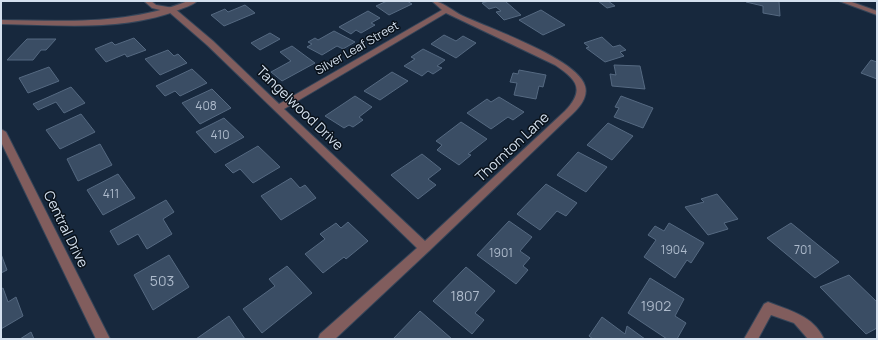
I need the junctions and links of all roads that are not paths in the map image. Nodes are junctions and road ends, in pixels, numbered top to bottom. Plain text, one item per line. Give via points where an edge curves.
1 (147, 1) edge
2 (194, 1) edge
3 (435, 1) edge
4 (842, 1) edge
5 (171, 10) junction
6 (447, 10) junction
7 (877, 13) edge
8 (1, 22) edge
9 (279, 108) junction
10 (1, 132) edge
11 (425, 248) junction
12 (103, 339) edge
13 (325, 339) edge
14 (751, 339) edge
15 (817, 339) edge

1 - 5 street, Tangelwood Drive via 154,7
2 - 5 street
3 - 6 street, Thornton Lane
4 - 7 street
5 - 8 street via 115,22
5 - 9 street, Tangelwood Drive
6 - 9 street, Silver Leaf Street
6 - 11 street, Thornton Lane via 568,68 579,80 582,94 578,104
9 - 11 street, Tangelwood Drive
10 - 12 street, Central Drive
11 - 13 street, Thornton Lane
14 - 15 street via 768,308 798,319

